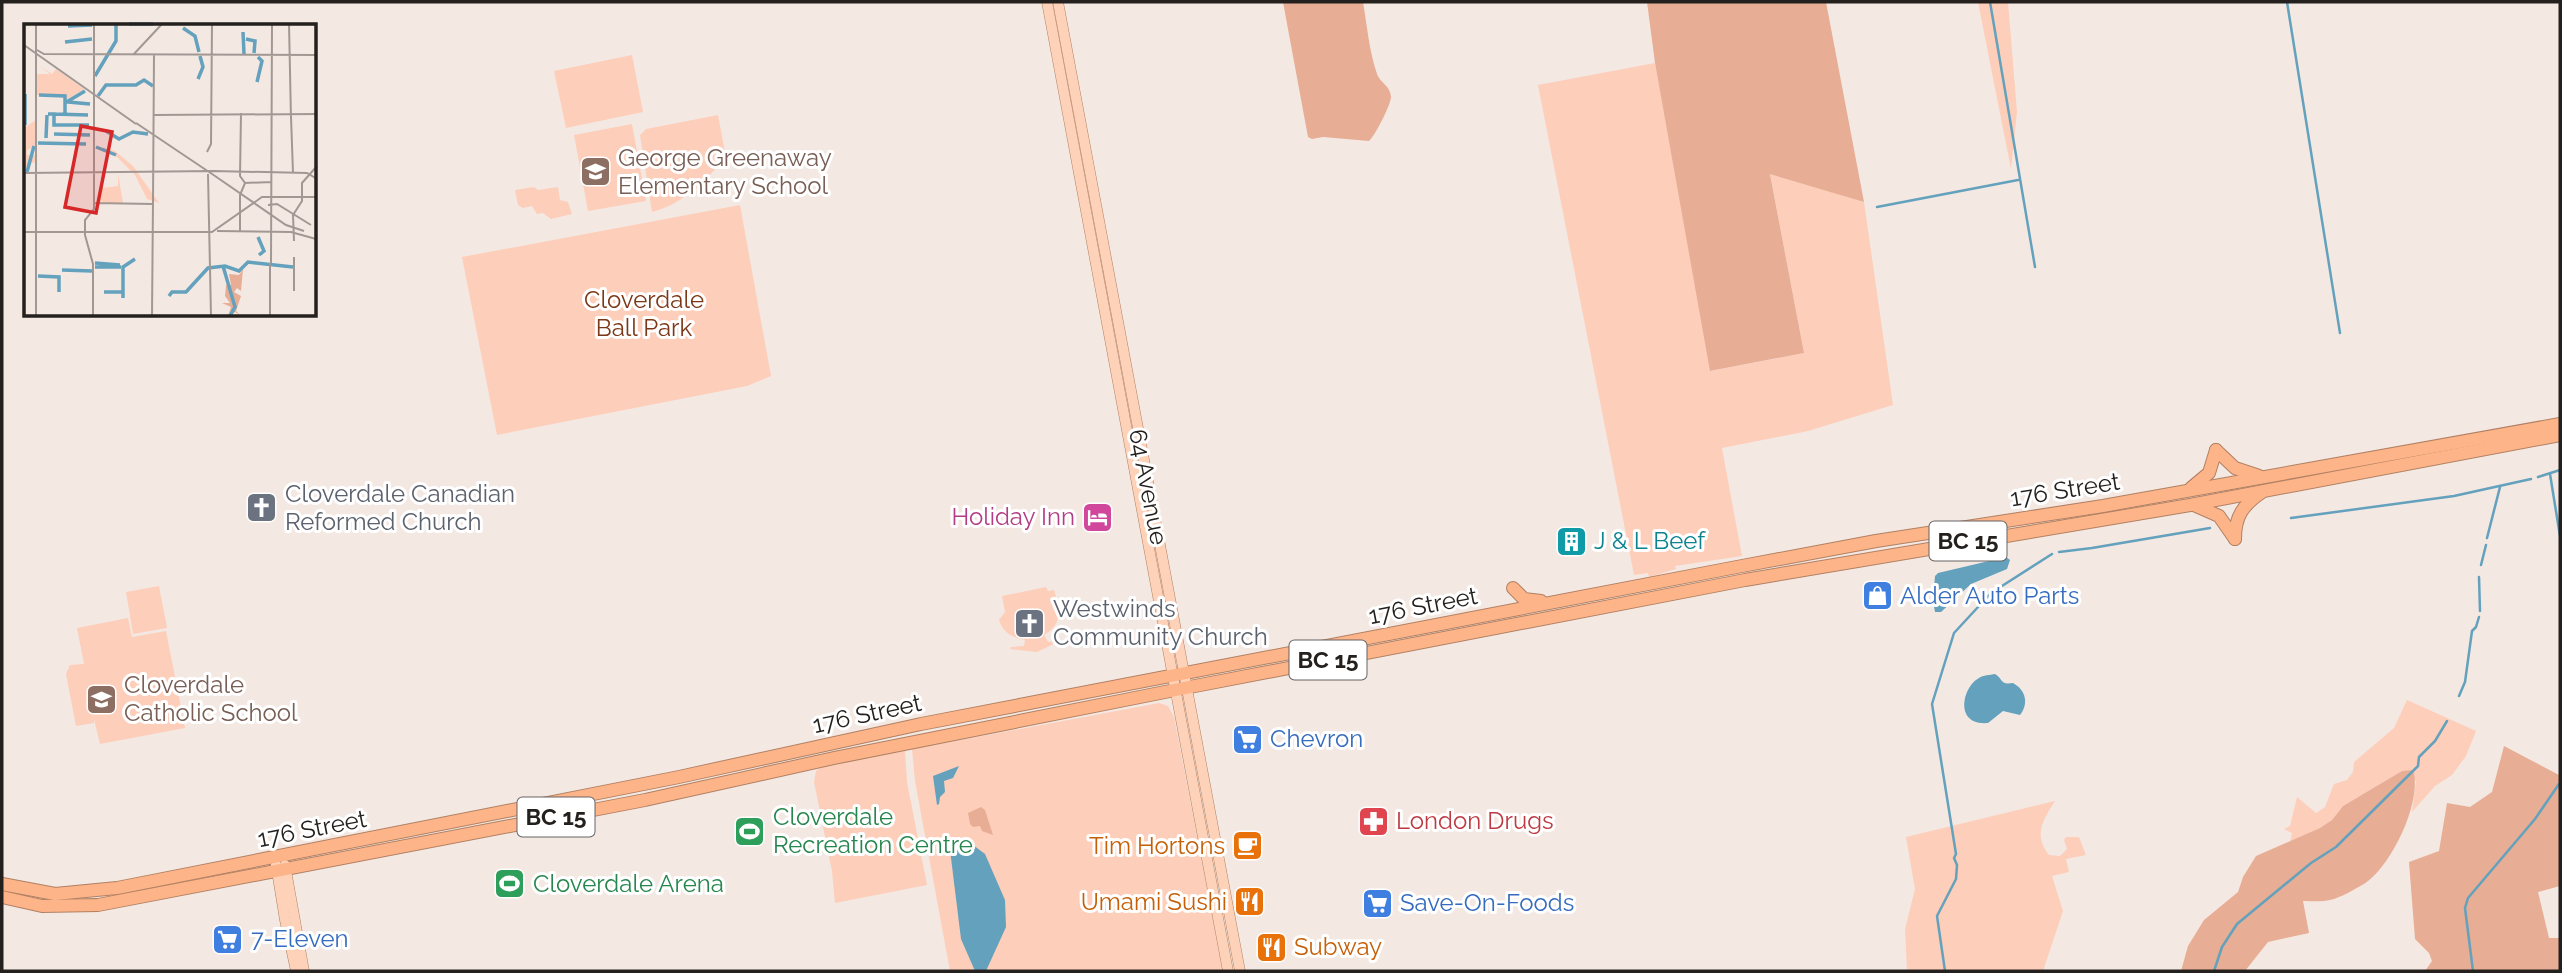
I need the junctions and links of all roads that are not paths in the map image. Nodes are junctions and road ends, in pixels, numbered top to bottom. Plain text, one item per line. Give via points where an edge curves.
1 (1047, 2) edge
2 (1058, 2) edge
3 (2560, 424) edge
4 (2560, 435) edge
5 (2262, 476) junction
6 (2188, 490) junction
7 (2265, 490) junction
8 (2190, 505) junction
9 (1146, 506) junction
10 (1566, 600) junction
11 (1493, 614) junction
12 (1177, 674) junction
13 (1180, 689) junction
14 (1204, 841) junction
15 (279, 857) junction
16 (281, 871) junction
17 (2, 884) edge
18 (1224, 886) junction
19 (2, 897) edge
20 (296, 971) edge
21 (304, 971) edge
22 (1228, 971) edge
23 (1240, 971) edge

1 - 9 main road, 64 Avenue via 1127,436
2 - 9 main road, 64 Avenue
3 - 5 highway, 176 Street / BC 15
4 - 7 highway, BC 15
5 - 6 highway, 176 Street / BC 15
5 - 6 highway via 2235,468 2216,450 2209,473
6 - 10 highway, 176 Street / BC 15 via 1876,541
7 - 8 highway, BC 15
7 - 8 highway via 2241,509 2235,539 2219,516
8 - 13 highway, BC 15 via 1820,566
9 - 12 main road, 64 Avenue
9 - 12 main road, 64 Avenue via 1156,559 1163,562
10 - 11 highway, 176 Street / BC 15
10 - 11 highway via 1528,600 1513,588 1510,598
11 - 12 highway, 176 Street / BC 15
12 - 13 main road, 64 Avenue
12 - 15 highway, 176 Street / BC 15
13 - 14 main road, 64 Avenue
13 - 16 highway, BC 15
13 - 18 main road, 64 Avenue
14 - 18 main road via 1209,845 1217,881
14 - 22 main road, 64 Avenue
15 - 16 main road
15 - 17 highway, 176 Street / BC 15 via 92,891 55,894
16 - 19 highway, BC 15 via 112,903 57,906
16 - 20 main road
16 - 21 main road
18 - 23 main road, 64 Avenue

